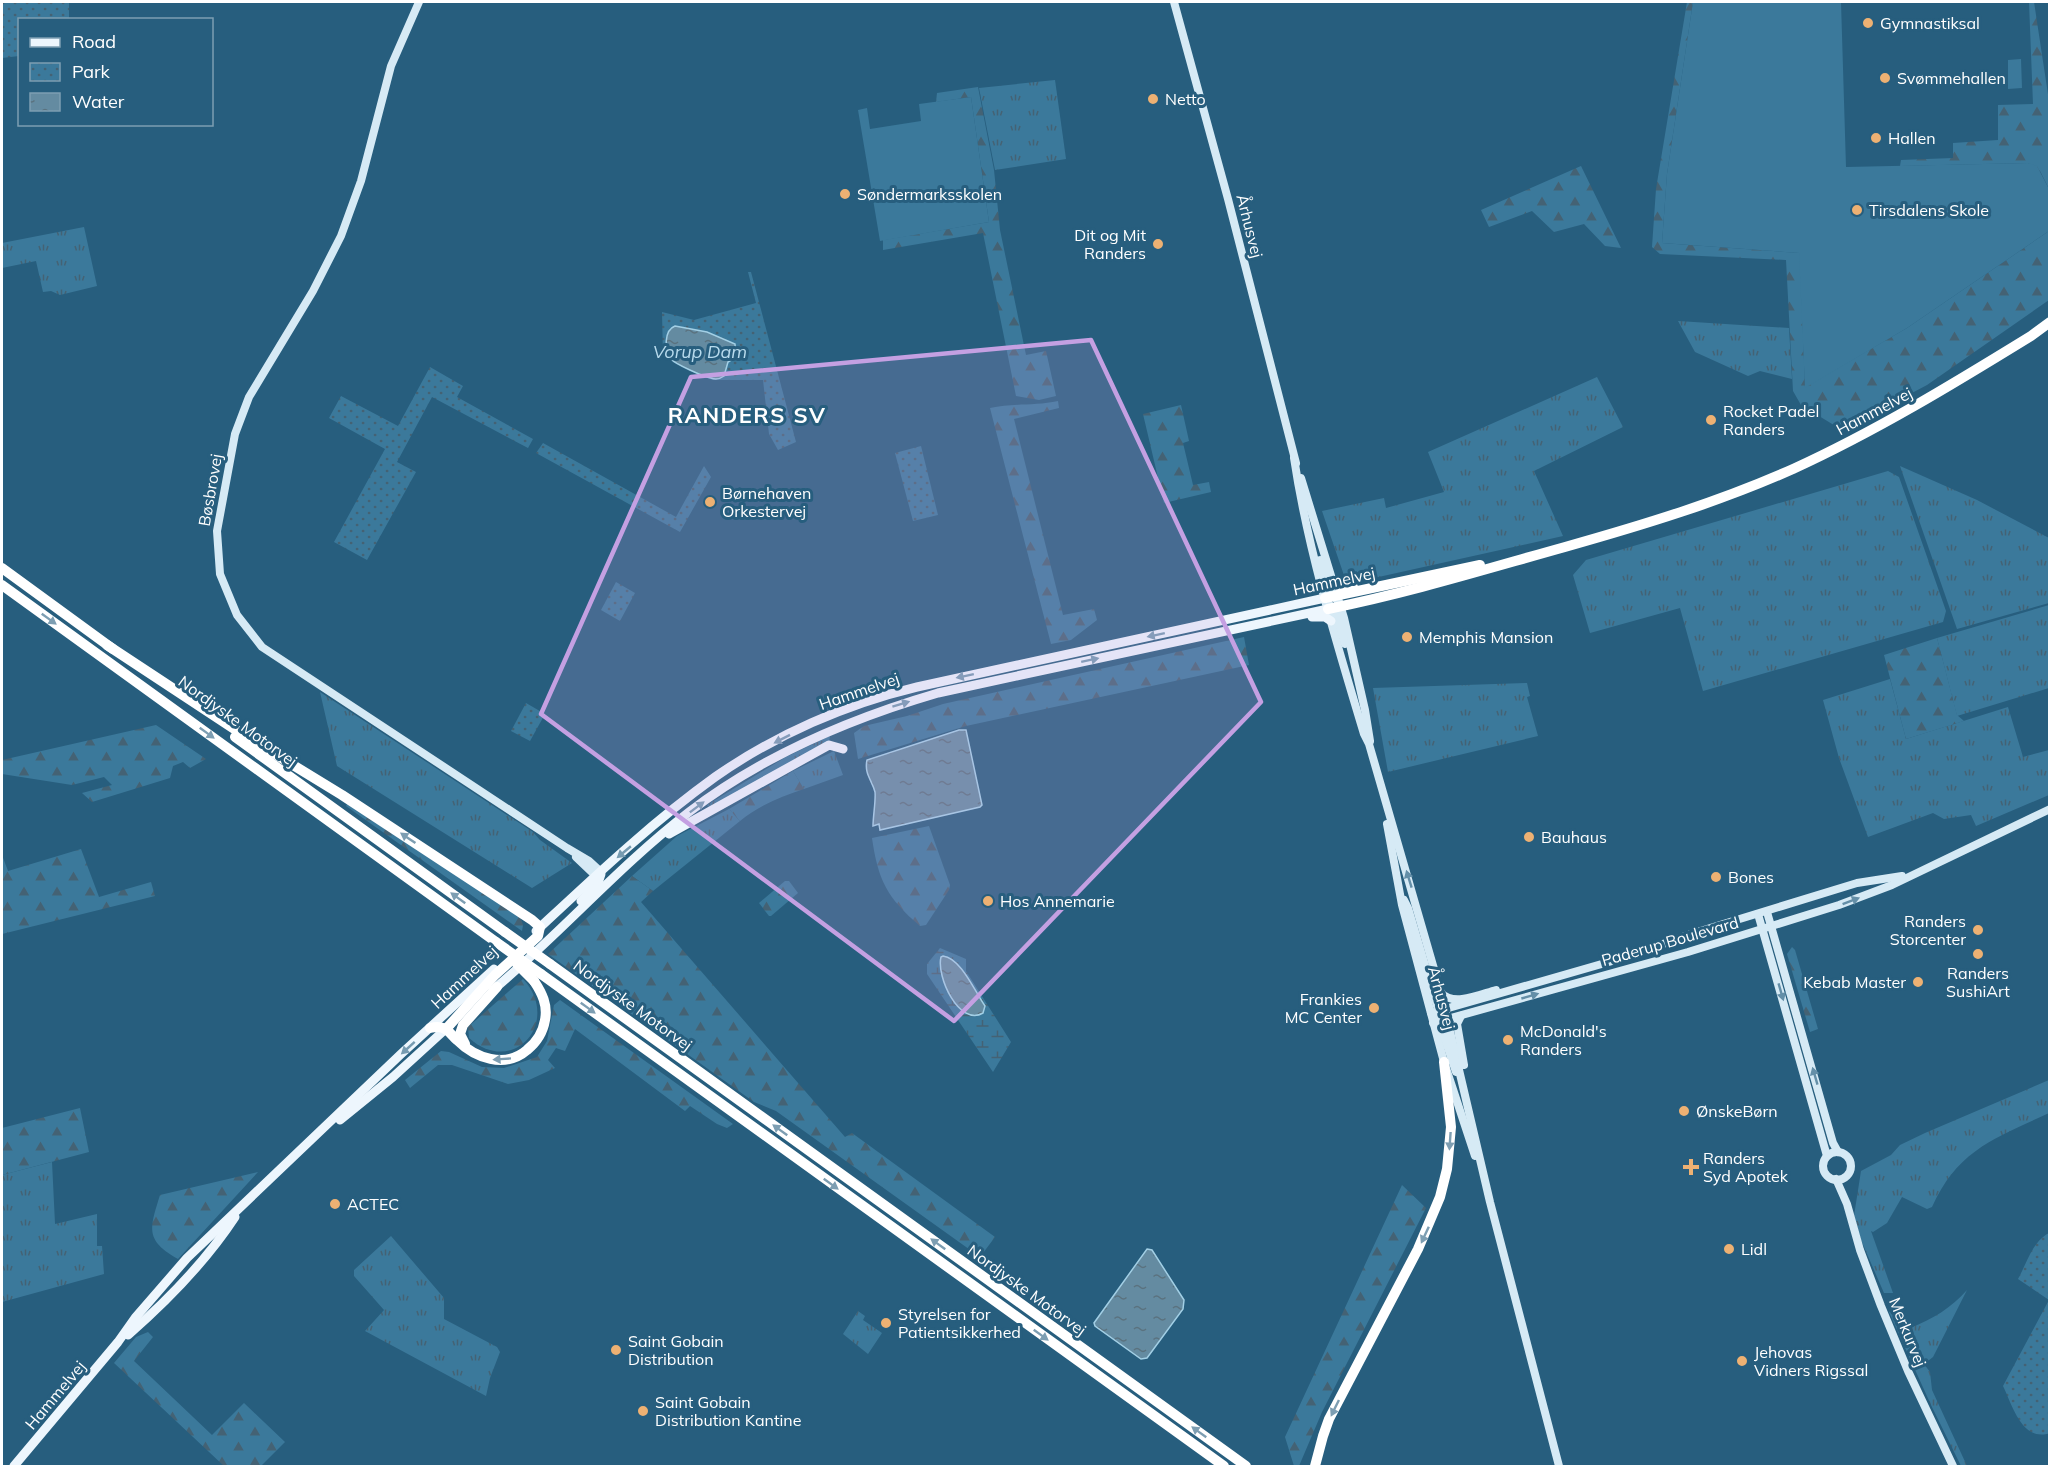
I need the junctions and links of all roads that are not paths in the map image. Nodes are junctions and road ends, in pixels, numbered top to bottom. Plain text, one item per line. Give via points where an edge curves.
1 (419, 2) edge
2 (1174, 2) edge
3 (2049, 322) edge
4 (1294, 458) junction
5 (1564, 547) junction
6 (2, 568) edge
7 (2, 585) edge
8 (1333, 602) junction
9 (107, 645) junction
10 (1370, 744) junction
11 (843, 748) dead end
12 (1383, 798) junction
13 (2049, 809) edge
14 (651, 844) junction
15 (599, 875) junction
16 (1911, 875) junction
17 (616, 876) junction
18 (1763, 913) junction
19 (540, 927) junction
20 (1768, 928) junction
21 (541, 945) junction
22 (1582, 970) junction
23 (537, 978) junction
24 (497, 987) junction
25 (1441, 993) junction
26 (1438, 1016) junction
27 (1461, 1016) junction
28 (430, 1028) junction
29 (446, 1029) junction
30 (468, 1050) junction
31 (1444, 1062) junction
32 (1471, 1115) junction
33 (305, 1147) junction
34 (1838, 1152) junction
35 (1827, 1156) junction
36 (1841, 1178) junction
37 (1490, 1202) junction
38 (243, 1205) junction
39 (223, 1223) junction
40 (176, 1270) junction
41 (181, 1283) junction
42 (134, 1329) junction
43 (118, 1342) junction
44 (14, 1467) edge
45 (1224, 1467) edge
46 (1246, 1467) edge
47 (1315, 1467) edge
48 (1559, 1467) edge
49 (1953, 1467) edge

1 - 15 street, Bøsbrovej via 391,66 361,181 341,236 249,397 235,434 217,531 220,574 237,615 262,647 589,861
2 - 4 street, Århusvej
3 - 5 highway, Hammelvej via 1920,404 1792,469 1693,508
4 - 8 street, Århusvej
4 - 8 street, Århusvej via 1306,520
5 - 8 highway, Hammelvej
5 - 8 highway, Hammelvej via 1426,587
6 - 9 highway, Nordjyske Motorvej
7 -> 23 highway, Nordjyske Motorvej, bridge via 366,847
8 - 10 street, Århusvej via 1365,710
8 - 10 street, Århusvej via 1364,734
14 -> 8 main road, Hammelvej via 694,808 753,770 813,738 876,713 949,691
8 -> 15 main road, Hammelvej via 917,687 850,707 727,770
19 -> 9 highway
46 -> 9 highway, Nordjyske Motorvej, bridge
10 - 12 street, Århusvej
11 - 14 main road via 829,745
25 -> 12 street, Århusvej
12 - 26 street, Århusvej via 1396,884
13 - 16 street, Paderup Boulevard
14 - 17 main road, Hammelvej
15 - 17 main road
15 - 19 main road, Hammelvej
15 - 21 main road via 594,888
16 - 18 street, Paderup Boulevard via 1857,883
20 -> 16 street, Paderup Boulevard via 1839,905
17 - 21 main road, Hammelvej
18 - 20 street
18 - 22 street, Paderup Boulevard
19 - 28 main road, Hammelvej
19 - 29 highway via 538,936 495,975
27 -> 20 street, Paderup Boulevard
34 -> 20 street
20 -> 35 street
21 - 24 main road, Hammelvej
22 - 25 street via 1456,999
22 - 26 street, Paderup Boulevard
23 -> 30 highway via 546,1016 534,1044 509,1059 484,1058
23 -> 45 highway, Nordjyske Motorvej
24 - 29 main road, Hammelvej
24 - 30 highway via 461,1029
25 - 26 street, Århusvej
26 - 27 street, Paderup Boulevard
26 - 31 street, Århusvej
26 - 32 street, Århusvej
27 - 32 street via 1457,1024
28 - 29 highway
28 -> 33 main road, Hammelvej
29 - 30 highway
29 - 33 main road, Hammelvej
31 - 37 street, Århusvej
31 -> 47 highway via 1451,1127 1440,1197 1418,1249 1329,1419
32 - 37 street, Århusvej
33 - 38 main road, Hammelvej
34 - 35 street
34 - 36 street via 1850,1163 1849,1171
35 - 36 street via 1824,1171 1831,1178
36 - 49 street, Merkurvej via 1860,1250 1881,1306
37 - 48 street, Århusvej
38 - 39 main road, Hammelvej
38 - 41 main road, Hammelvej
39 - 40 main road, Hammelvej
39 - 41 main road via 183,1272
40 - 42 main road via 176,1278
40 - 43 main road, Hammelvej
41 - 42 main road, Hammelvej
42 - 43 main road, Hammelvej
43 - 44 main road, Hammelvej

